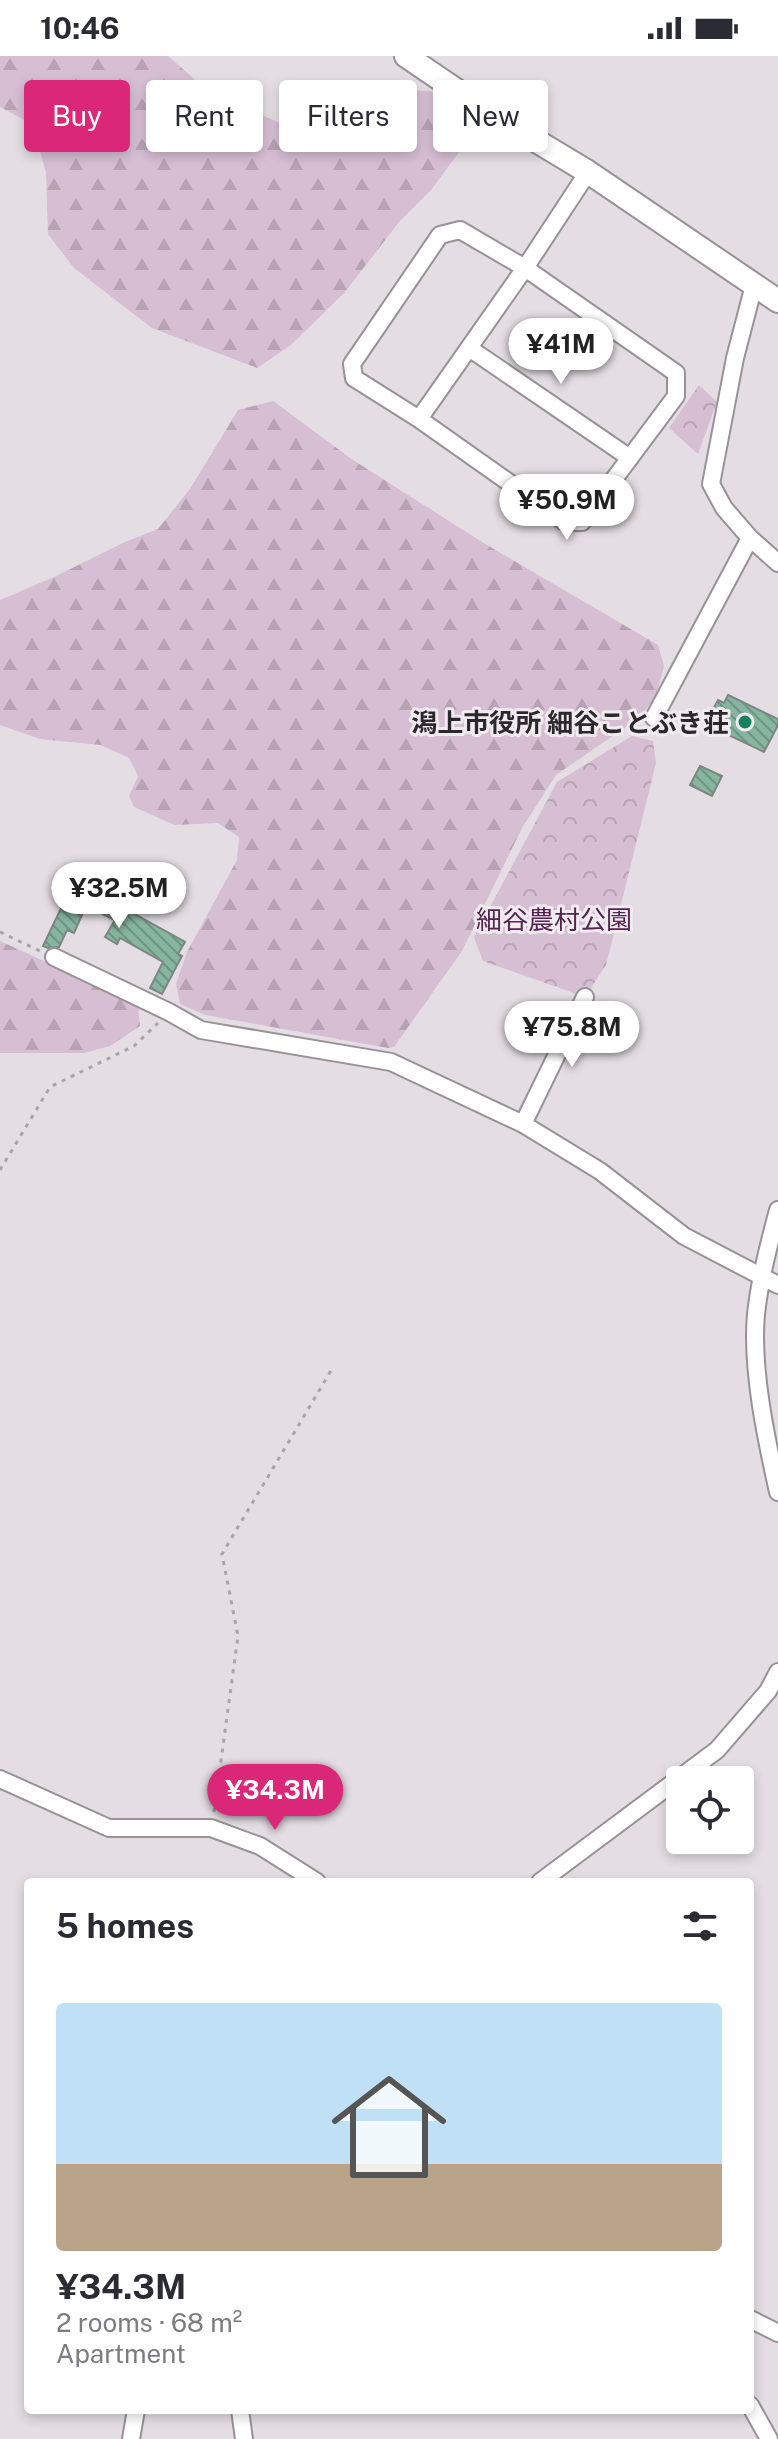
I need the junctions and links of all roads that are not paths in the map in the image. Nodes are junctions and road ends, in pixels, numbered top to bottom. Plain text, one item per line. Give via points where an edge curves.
1 (411, 57) edge
2 (588, 172) junction
3 (525, 268) junction
4 (754, 285) junction
5 (778, 301) edge
6 (469, 348) junction
7 (419, 419) junction
8 (630, 458) junction
9 (750, 538) junction
10 (778, 563) edge
11 (654, 718) dead end
12 (54, 957) road end
13 (585, 997) dead end
14 (523, 1124) junction
15 (778, 1210) edge
16 (761, 1277) junction
17 (778, 1285) edge
18 (778, 1492) edge
19 (778, 1672) edge
20 (773, 1695) edge
21 (0, 1779) edge
22 (311, 1878) edge
23 (545, 1878) edge
24 (754, 2321) edge
25 (778, 2333) edge
26 (754, 2412) edge
27 (135, 2414) edge
28 (241, 2414) edge
29 (131, 2439) edge
30 (244, 2439) edge
31 (769, 2439) edge

1 - 2 street
2 - 3 street
2 - 4 street
3 - 6 street
3 - 7 street via 460,230 440,235 352,364 354,378
3 - 8 street via 676,373 676,396
4 - 5 street
4 - 9 street via 711,484
6 - 7 street
6 - 8 street
7 - 8 street via 565,522 582,522
9 - 10 street
9 - 11 street
12 - 14 street via 201,1030 391,1062
13 - 14 street
14 - 16 street via 600,1171 684,1236
15 - 16 street
16 - 17 street
16 - 18 street via 756,1362
19 - 20 street
20 - 23 street via 717,1750
21 - 22 street via 109,1828 211,1828 260,1846
24 - 25 street
26 - 31 street
27 - 29 street
28 - 30 street

